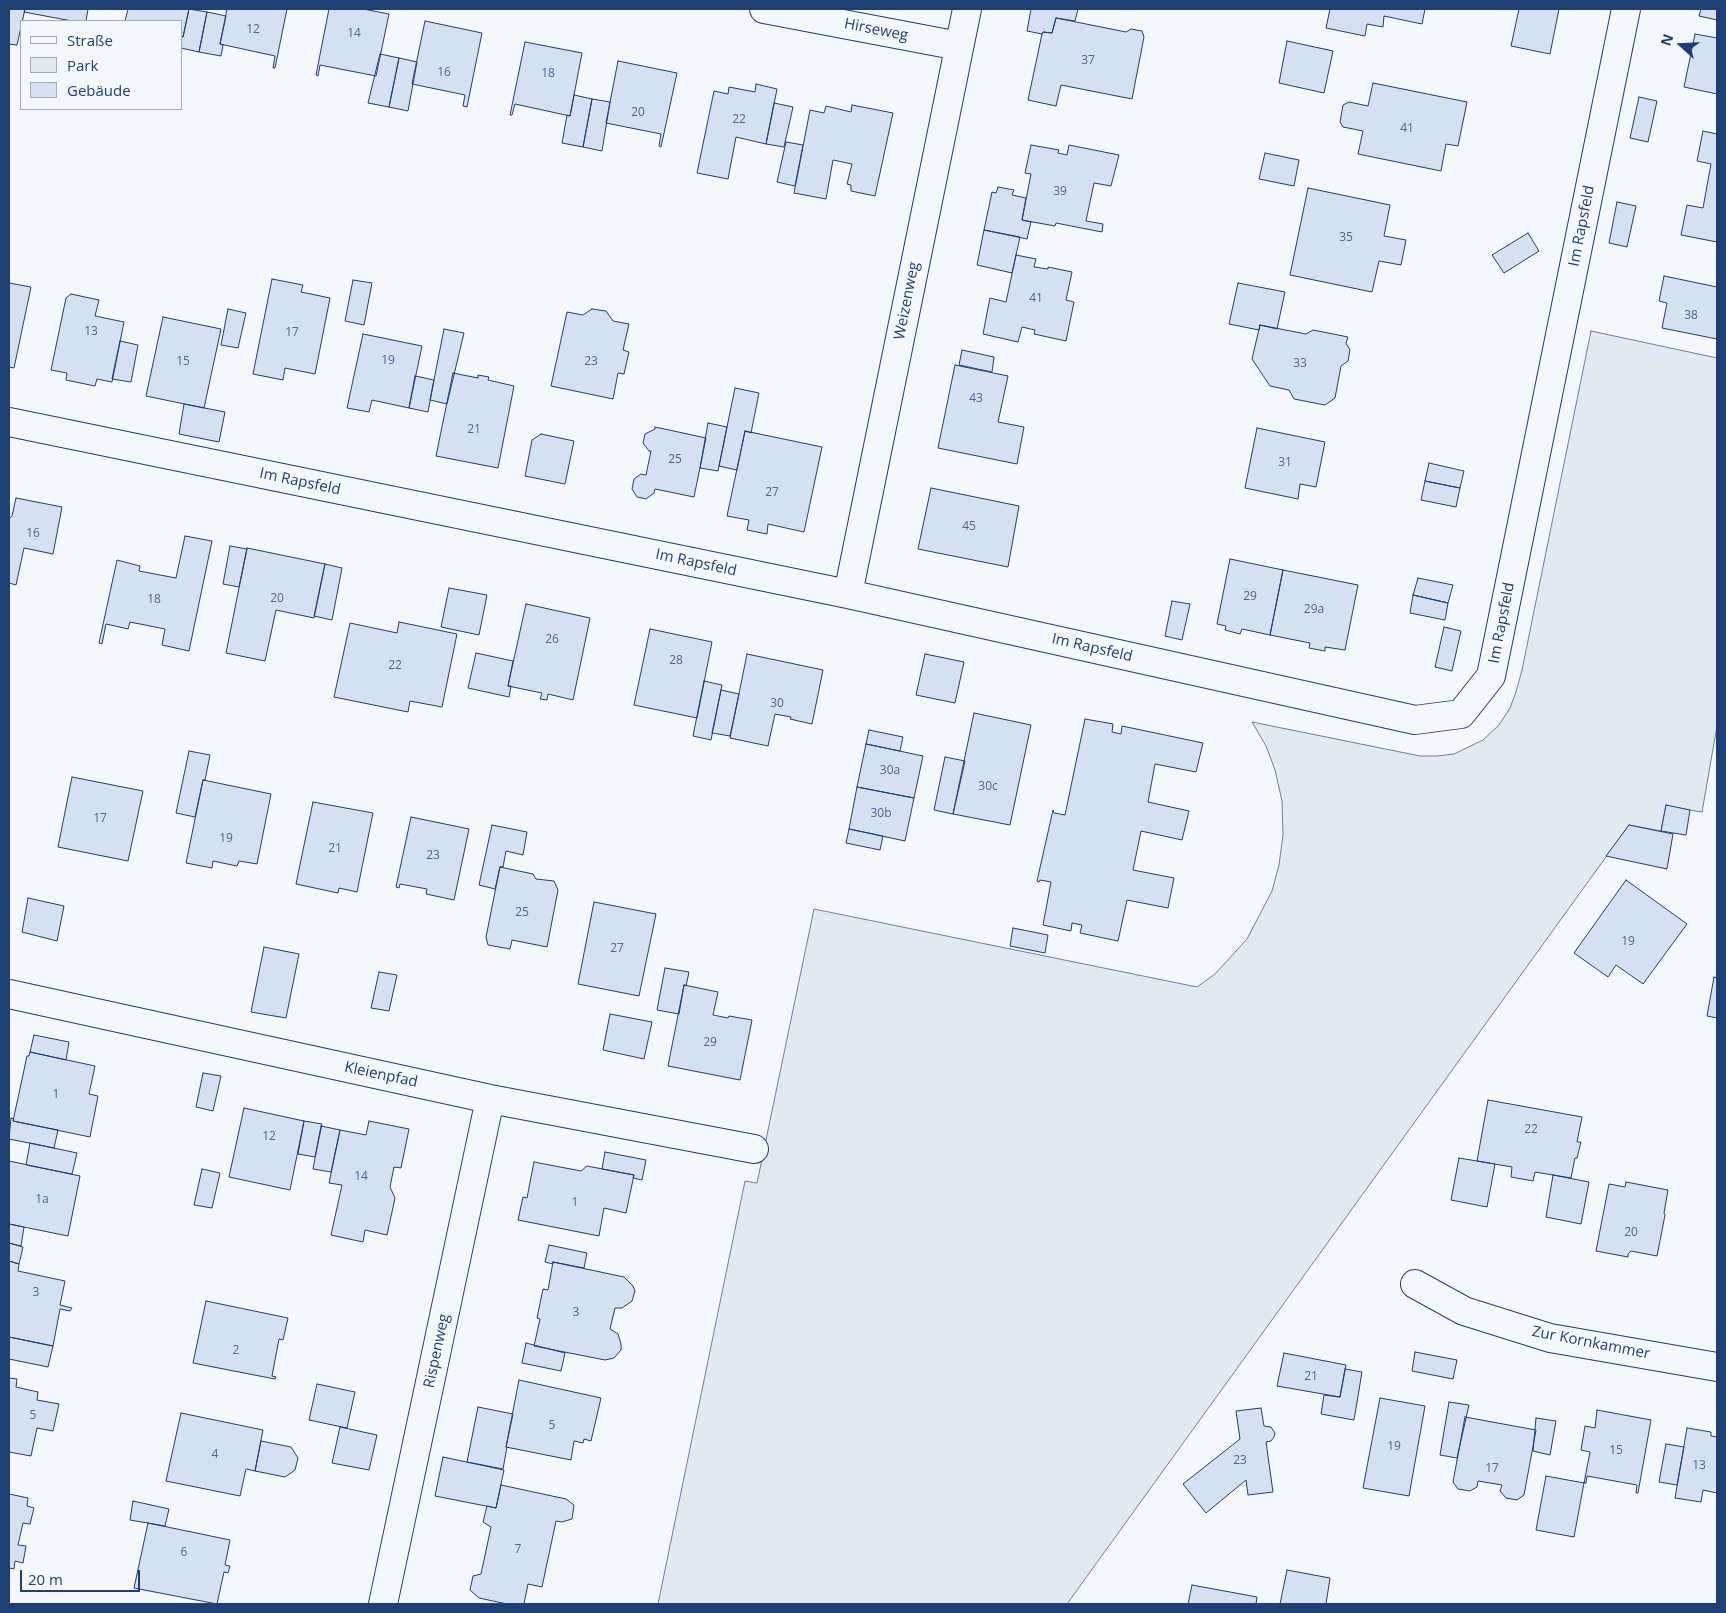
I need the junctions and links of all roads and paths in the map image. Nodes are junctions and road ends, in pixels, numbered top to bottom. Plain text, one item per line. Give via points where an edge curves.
1 (764, 9) edge
2 (967, 9) edge
3 (1626, 9) edge
4 (959, 46) junction
5 (9, 422) edge
6 (848, 594) junction
7 (9, 994) edge
8 (490, 1099) junction
9 (754, 1149) dead end
10 (1414, 1284) dead end
11 (1717, 1368) edge
12 (383, 1604) edge

1 - 4 street, Hirseweg
2 - 4 street, Weizenweg
3 - 6 street, Im Rapsfeld via 1491,676 1461,714 1415,720
4 - 6 street, Weizenweg
5 - 6 street, Im Rapsfeld
7 - 8 street, Kleienpfad
8 - 9 street, Kleienpfad
8 - 12 street, Rispenweg
10 - 11 street, Zur Kornkammer via 1464,1312 1550,1338

